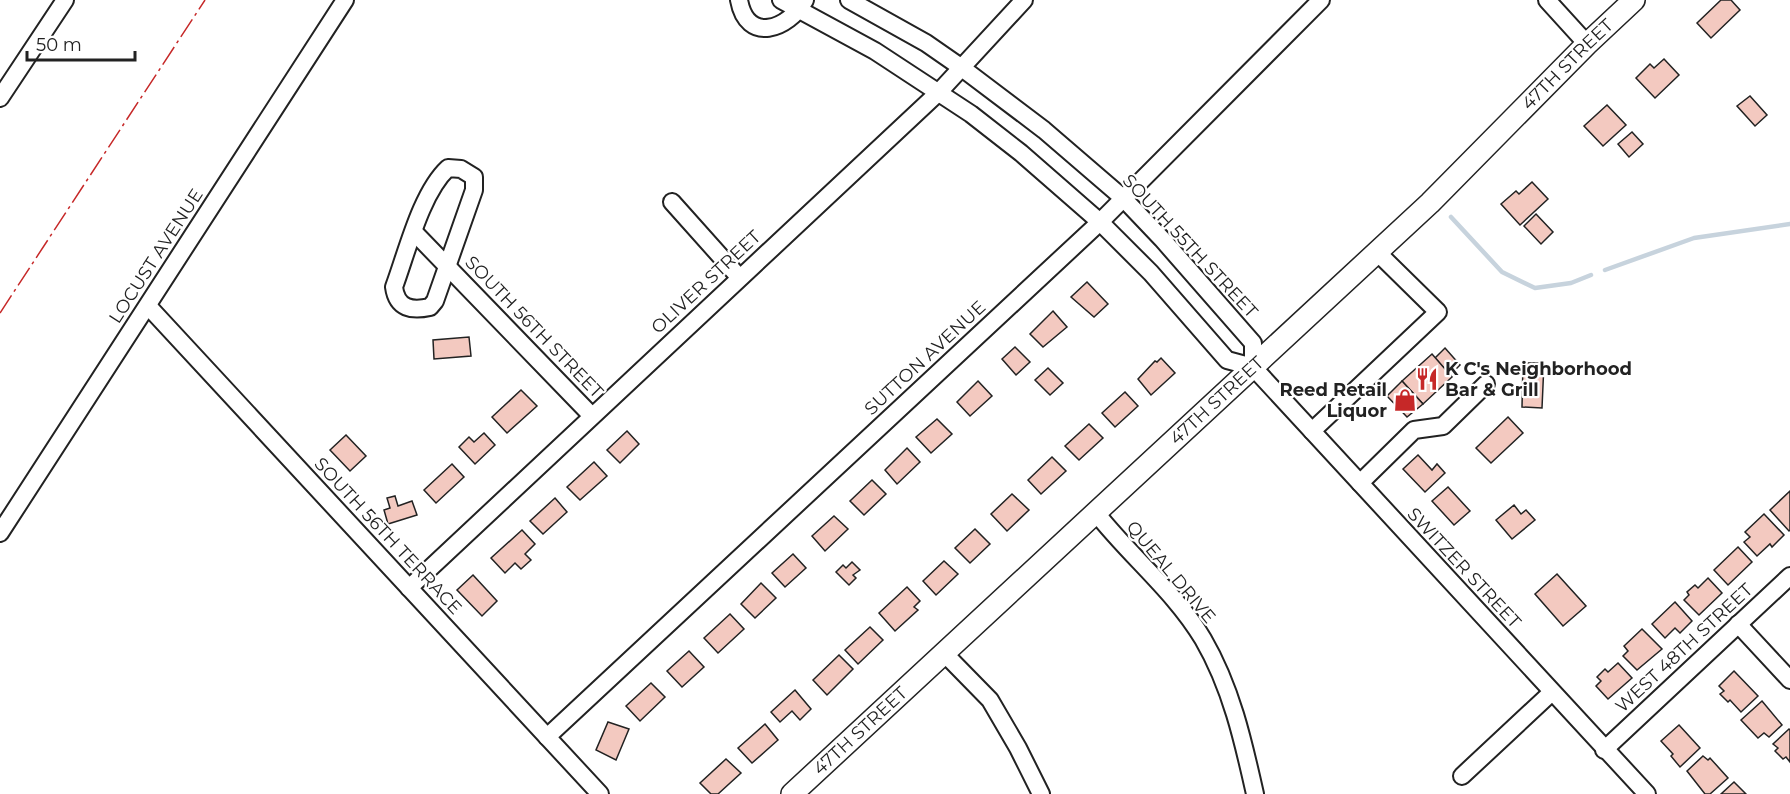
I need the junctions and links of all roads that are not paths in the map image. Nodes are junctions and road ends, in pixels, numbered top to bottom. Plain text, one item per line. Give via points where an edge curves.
1 (64, 0) edge
2 (345, 0) edge
3 (739, 0) edge
4 (781, 0) edge
5 (849, 0) edge
6 (1024, 0) edge
7 (1321, 0) edge
8 (1547, 0) edge
9 (1634, 0) edge
10 (802, 5) edge
11 (1587, 44) junction
12 (962, 68) junction
13 (939, 92) junction
14 (0, 98) edge
15 (1123, 198) junction
16 (672, 202) dead end
17 (1100, 222) junction
18 (414, 232) junction
19 (1377, 252) junction
20 (447, 265) junction
21 (739, 278) junction
22 (148, 306) junction
23 (1253, 367) junction
24 (1486, 384) dead end
25 (592, 416) junction
26 (1312, 431) junction
27 (1360, 483) junction
28 (1097, 514) junction
29 (0, 533) edge
30 (1790, 576) edge
31 (409, 588) junction
32 (1738, 624) junction
33 (944, 653) junction
34 (1790, 680) edge
35 (1552, 692) junction
36 (547, 736) junction
37 (1604, 750) junction
38 (1462, 776) dead end
39 (795, 793) edge
40 (600, 794) edge
41 (1041, 794) edge
42 (1255, 794) edge
43 (1647, 794) edge

1 - 14 street
2 - 22 street, LOCUST AVENUE
3 - 10 street via 741,13 751,24 769,29 788,21
4 - 10 street
5 - 12 street, SOUTH 55TH STREET
6 - 12 street, OLIVER STREET
7 - 15 street, SUTTON AVENUE
8 - 11 street
9 - 11 main road, 47TH STREET
10 - 13 street
11 - 19 main road, 47TH STREET
12 - 13 street, OLIVER STREET
12 - 15 street, SOUTH 55TH STREET via 1044,130
13 - 17 street via 1021,153
13 - 21 street, OLIVER STREET
15 - 17 street, SUTTON AVENUE
15 - 23 street, SOUTH 55TH STREET via 1253,343
16 - 21 street
17 - 23 street via 1227,360
17 - 36 street, SUTTON AVENUE
18 - 20 street, SOUTH 56TH STREET
18 - 20 street, SOUTH 56TH STREET via 394,287 395,296 404,307 430,307
18 - 20 street, SOUTH 56TH STREET via 437,178 448,168 461,169 474,177 469,208
19 - 23 main road, 47TH STREET
19 - 26 street via 1438,312
20 - 25 street, SOUTH 56TH STREET
21 - 25 street, OLIVER STREET
22 - 29 street, LOCUST AVENUE
22 - 31 street, SOUTH 56TH TERRACE
23 - 26 street, SWITZER STREET
23 - 28 main road, 47TH STREET
24 - 27 street via 1443,426 1414,430
25 - 31 street, OLIVER STREET
26 - 27 street, SWITZER STREET
27 - 35 street, SWITZER STREET
28 - 33 main road, 47TH STREET
28 - 42 street, QUEAL DRIVE via 1202,638 1237,717
30 - 32 street, WEST 48TH STREET
31 - 36 street, SOUTH 56TH TERRACE
32 - 34 street
32 - 37 street, WEST 48TH STREET
33 - 39 main road, 47TH STREET
33 - 41 street via 990,700
35 - 37 street, SWITZER STREET
35 - 38 street
36 - 40 street, SOUTH 56TH TERRACE
37 - 43 street, SWITZER STREET

